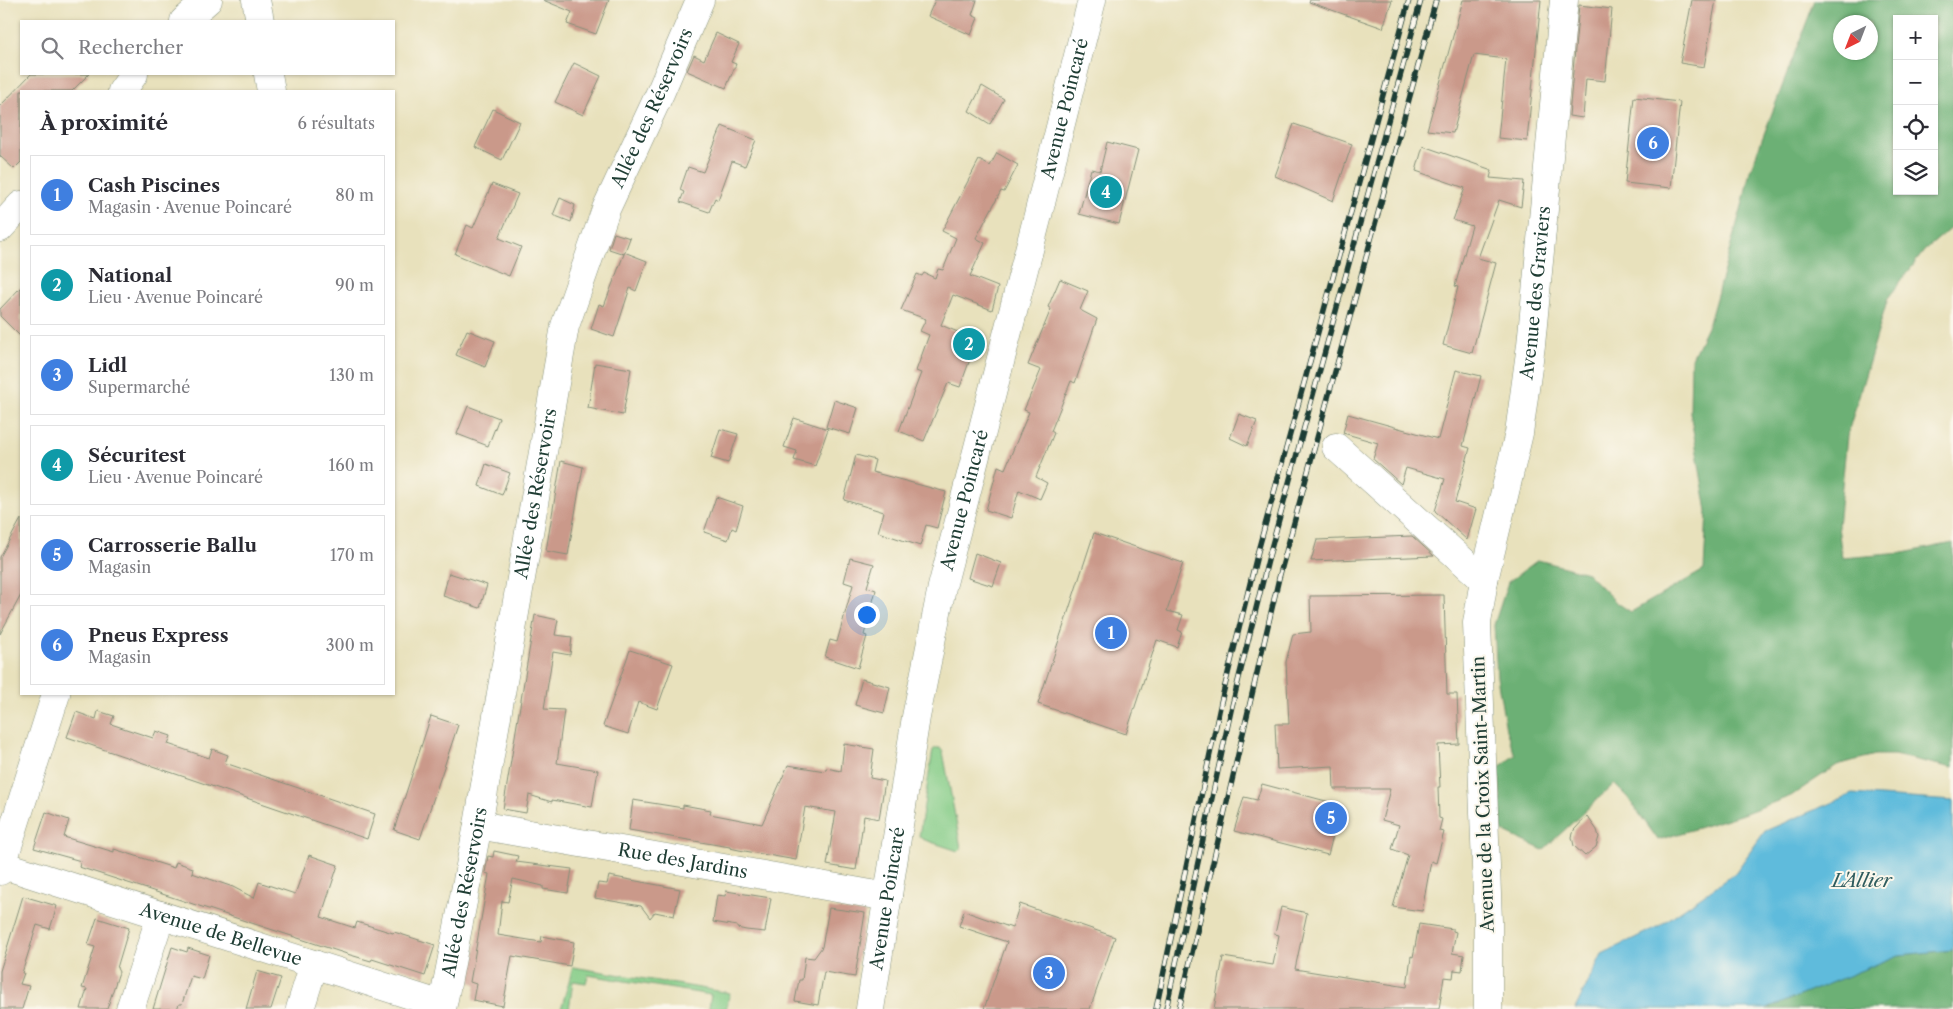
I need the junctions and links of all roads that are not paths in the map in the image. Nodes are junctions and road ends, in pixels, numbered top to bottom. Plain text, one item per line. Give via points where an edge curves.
1 (208, 0) edge
2 (256, 0) edge
3 (700, 0) edge
4 (1092, 0) edge
5 (1564, 0) edge
6 (185, 20) edge
7 (260, 20) edge
8 (133, 75) edge
9 (268, 75) edge
10 (123, 90) edge
11 (271, 90) edge
12 (20, 206) edge
13 (0, 228) edge
14 (1336, 447) dead end
15 (1484, 580) junction
16 (56, 695) edge
17 (478, 824) junction
18 (1, 867) edge
19 (888, 897) junction
20 (160, 915) junction
21 (314, 964) junction
22 (442, 1007) edge
23 (130, 1009) edge
24 (300, 1009) edge
25 (870, 1009) edge
26 (1488, 1009) edge

1 - 6 street
2 - 7 street
3 - 17 street, Allée des Réservoirs via 606,209 565,326
4 - 19 street, Avenue Poincaré via 942,587 916,716
5 - 15 street, Avenue des Graviers via 1531,345 1518,433
8 - 10 street
9 - 11 street
12 - 13 street
14 - 15 street
15 - 26 street, Avenue de la Croix Saint-Martin via 1477,623 1488,920
16 - 18 street
17 - 19 street, Rue des Jardins
17 - 22 street, Allée des Réservoirs
18 - 20 street, Avenue de Bellevue
19 - 25 street, Avenue Poincaré
20 - 21 street, Avenue de Bellevue
20 - 23 street
21 - 22 street, Avenue de Bellevue
21 - 24 street

